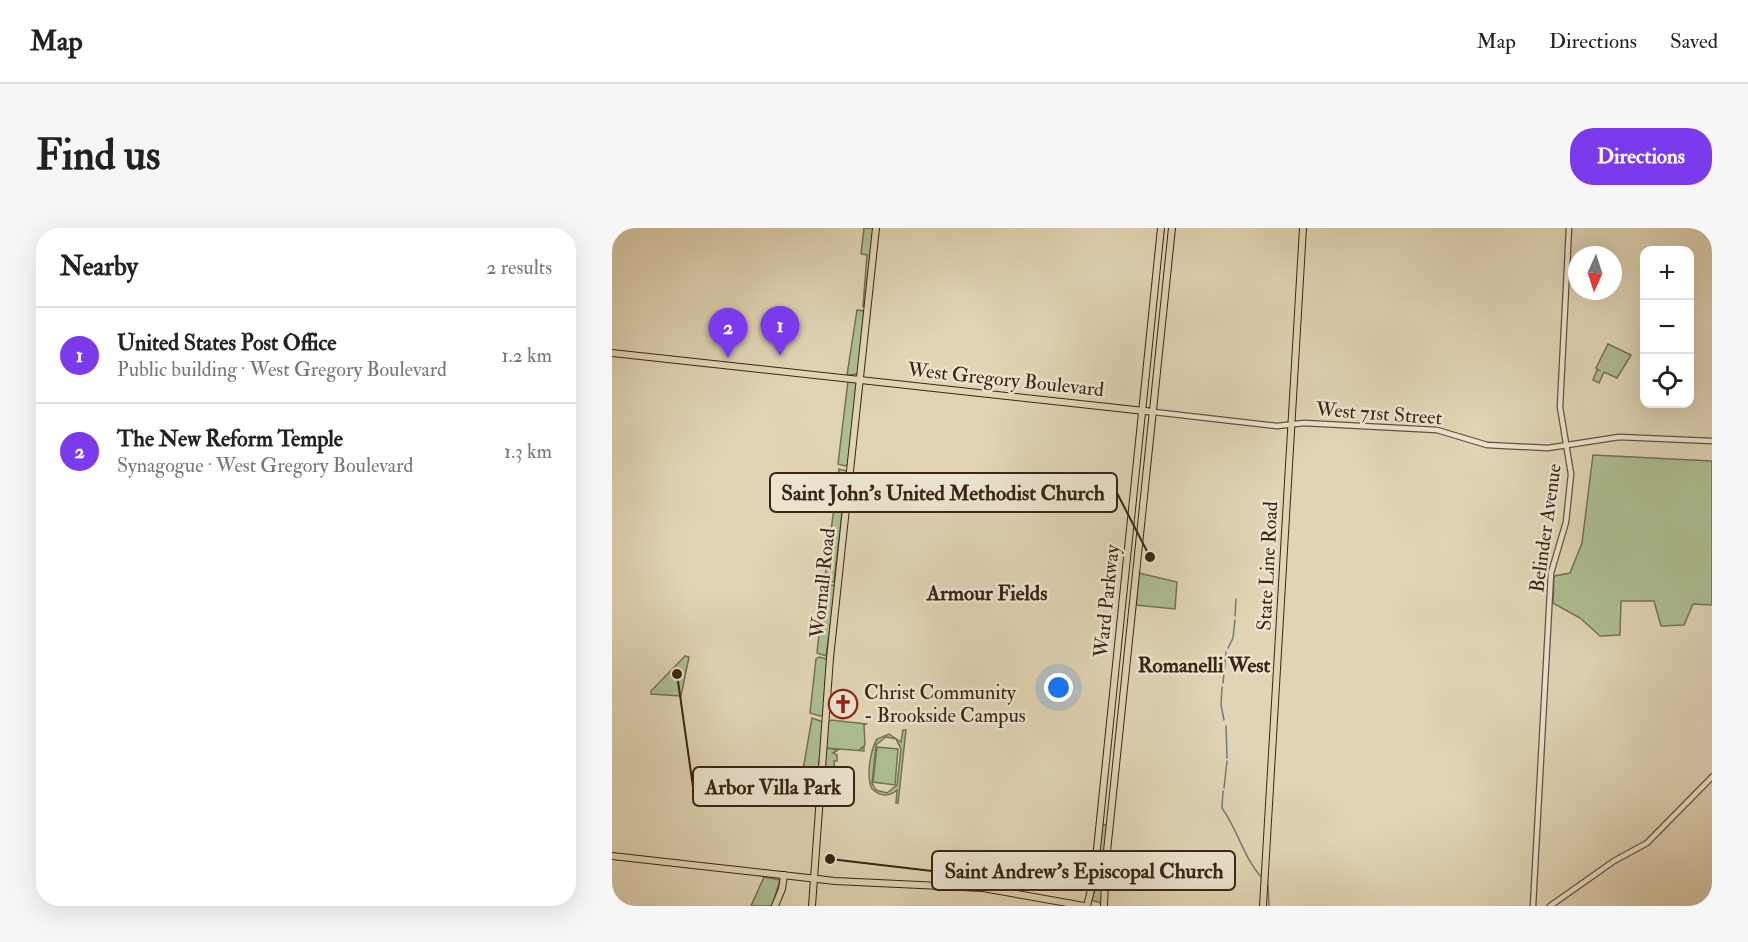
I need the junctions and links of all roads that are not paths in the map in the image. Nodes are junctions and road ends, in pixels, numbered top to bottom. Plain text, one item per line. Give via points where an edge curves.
1 (876, 228) edge
2 (1161, 228) edge
3 (1172, 228) edge
4 (1303, 228) edge
5 (1569, 228) edge
6 (612, 353) edge
7 (860, 380) junction
8 (1142, 411) junction
9 (1154, 412) junction
10 (1292, 424) junction
11 (1712, 441) edge
12 (1568, 445) junction
13 (1712, 777) edge
14 (612, 856) edge
15 (784, 875) junction
16 (796, 877) junction
17 (814, 879) junction
18 (782, 889) junction
19 (1063, 903) junction
20 (775, 906) edge
21 (812, 906) edge
22 (1070, 906) edge
23 (1086, 906) edge
24 (1103, 906) edge
25 (1263, 906) edge
26 (1533, 906) edge
27 (1550, 906) edge

1 - 7 main road, Wornall Road
2 - 8 main road, Ward Parkway
3 - 9 main road, Ward Parkway
4 - 10 main road, State Line Road
5 - 12 street, Belinder Avenue via 1560,399
6 - 7 main road, West Gregory Boulevard
7 - 8 main road, West Gregory Boulevard
7 - 17 main road, Wornall Road via 829,677
8 - 9 main road, West Gregory Boulevard
8 - 23 main road, Ward Parkway via 1094,878
9 - 10 street, West Gregory Boulevard via 1256,424
9 - 24 main road, Ward Parkway
10 - 12 street, West 71st Street via 1437,430 1487,445
10 - 25 main road, State Line Road
11 - 12 street, West 71st Street via 1619,437
12 - 26 street, Belinder Avenue via 1570,488 1551,573
13 - 27 street via 1647,843
14 - 15 main road
15 - 16 main road
15 - 18 main road
16 - 17 main road
16 - 18 main road
17 - 19 main road via 971,887
17 - 21 main road, Wornall Road
18 - 20 main road
19 - 22 main road
19 - 23 main road
23 - 24 main road

